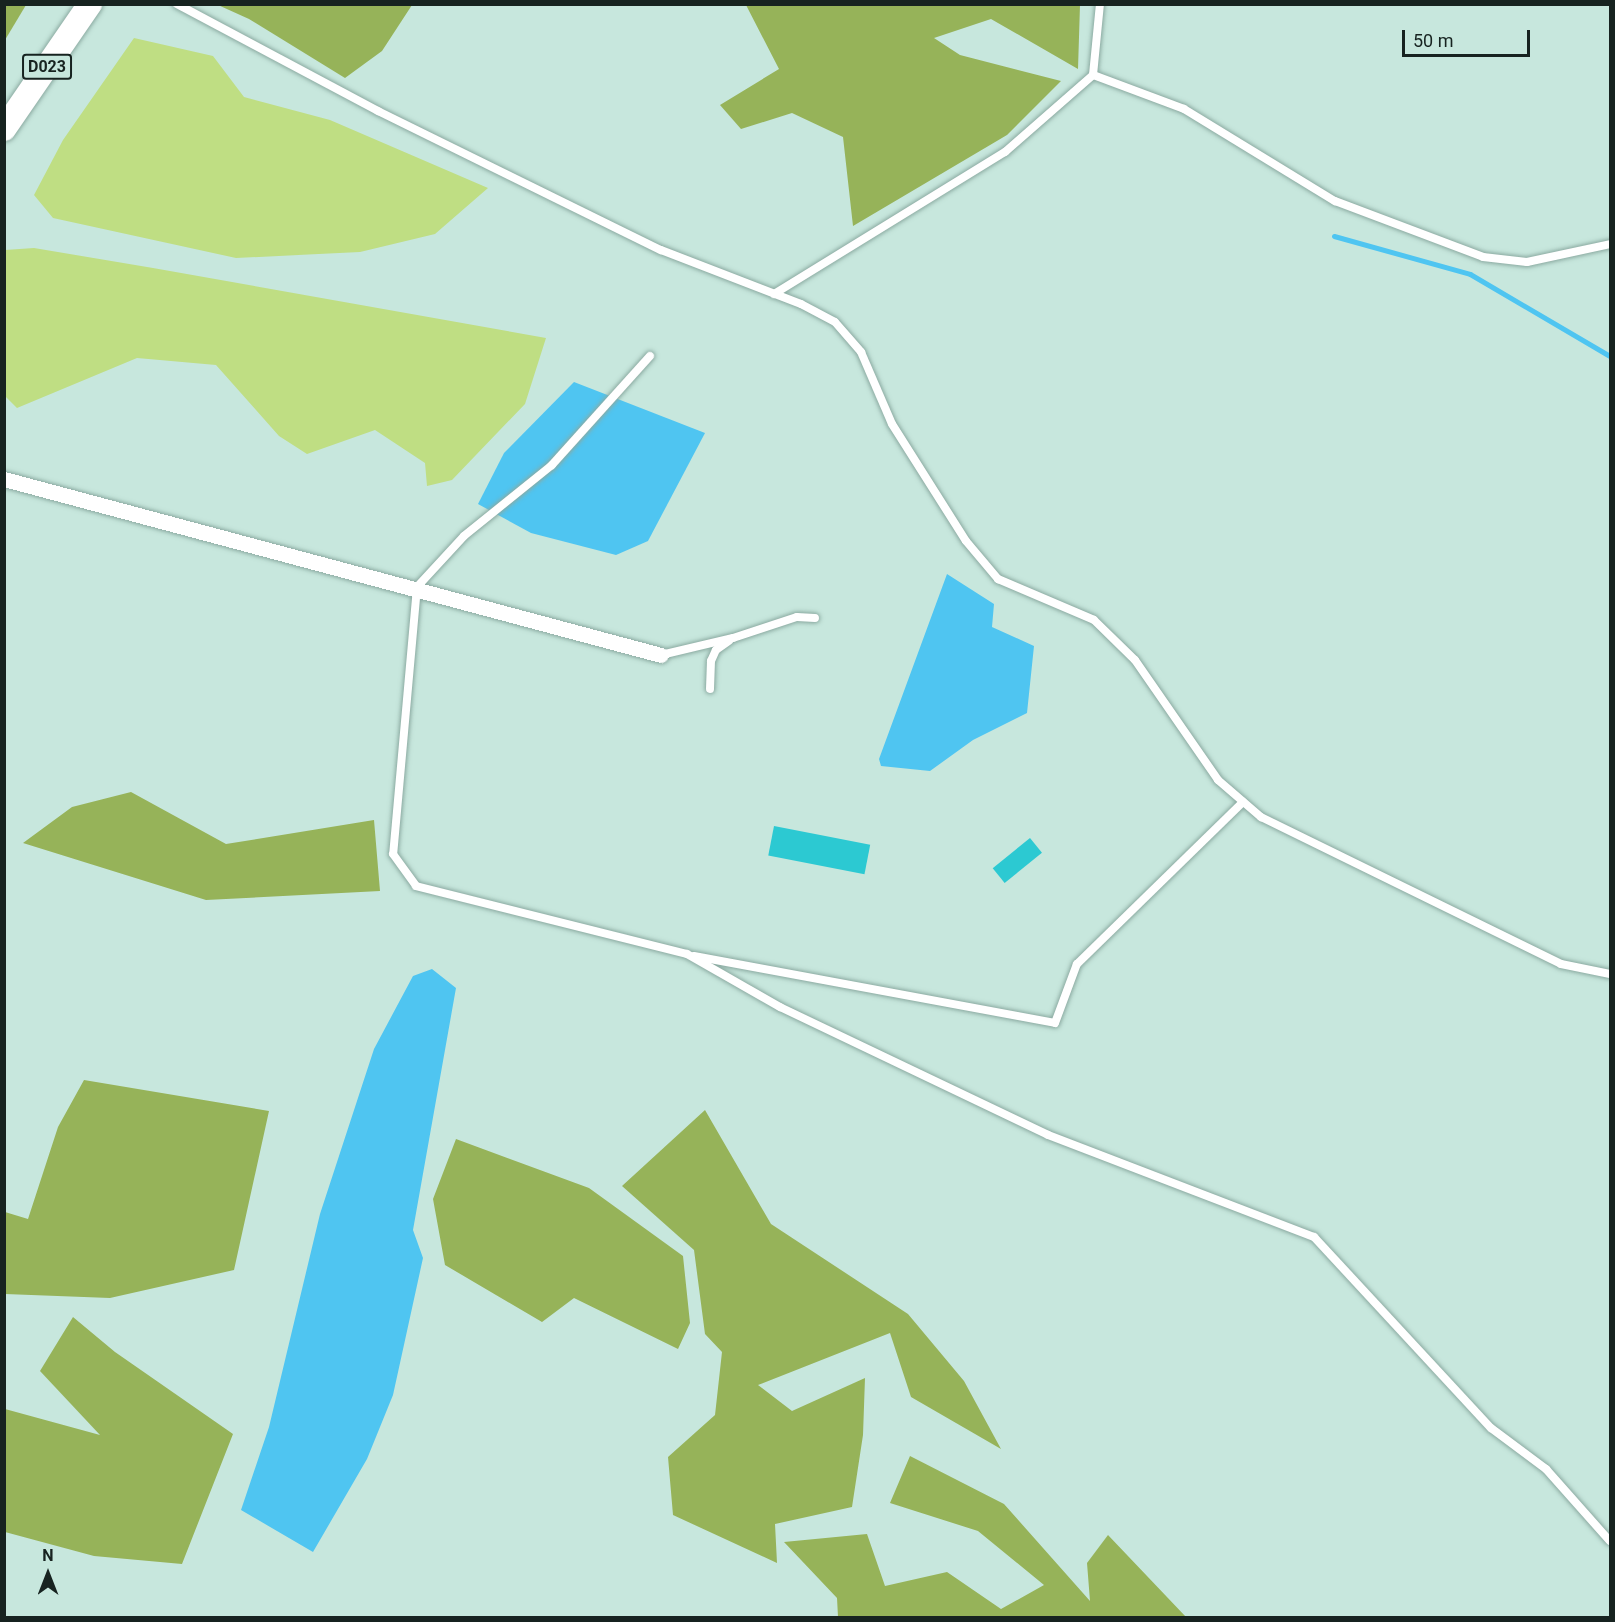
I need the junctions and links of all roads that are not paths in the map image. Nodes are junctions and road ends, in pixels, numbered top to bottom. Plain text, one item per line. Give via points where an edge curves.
1 (90, 4) edge
2 (177, 4) edge
3 (1100, 4) edge
4 (1093, 75) junction
5 (4, 129) edge
6 (1611, 244) edge
7 (774, 294) junction
8 (650, 356) dead end
9 (4, 479) edge
10 (417, 587) junction
11 (815, 618) dead end
12 (733, 638) junction
13 (660, 655) joint
14 (710, 688) dead end
15 (1243, 802) junction
16 (687, 954) junction
17 (1611, 974) edge
18 (1611, 1541) edge

1 - 5 main road, D023
2 - 7 lane via 378,111 660,250
3 - 4 lane
4 - 6 lane via 1184,110 1335,201 1483,257 1527,262
4 - 7 lane via 1005,152
7 - 15 lane via 835,322 861,352 892,424 966,541 998,579 1094,620 1135,660 1218,780
8 - 10 lane via 552,465 464,536
9 - 10 street
10 - 13 street via 469,606
10 - 16 lane via 393,854 416,885
11 - 12 lane via 797,617
12 - 13 lane
12 - 14 lane via 716,651
15 - 16 lane via 1077,964 1055,1023
15 - 17 lane via 1261,817 1561,964
16 - 18 lane via 780,1007 1048,1135 1314,1237 1491,1428 1546,1469

